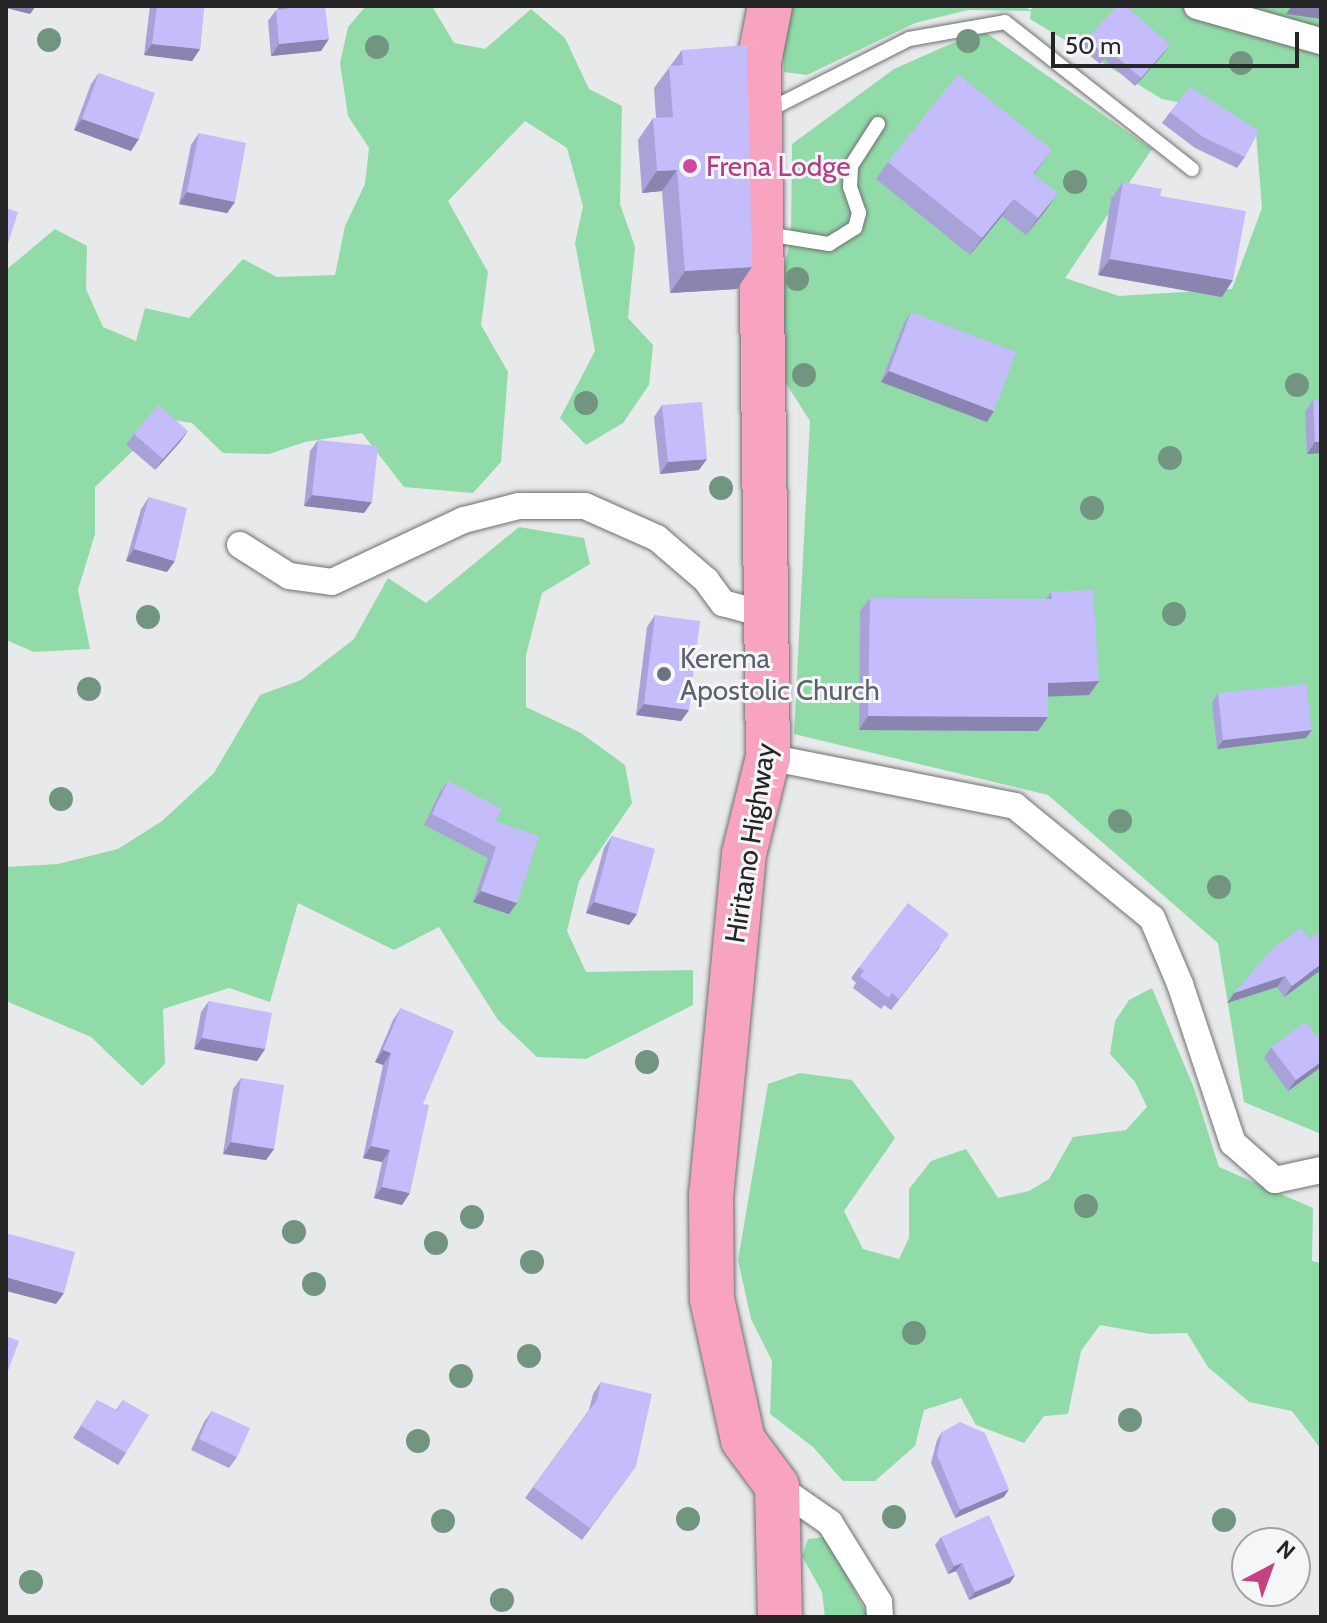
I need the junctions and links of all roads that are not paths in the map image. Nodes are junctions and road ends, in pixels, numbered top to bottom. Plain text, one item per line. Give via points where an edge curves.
1 (770, 6) edge
2 (1197, 6) edge
3 (1321, 41) edge
4 (761, 114) junction
5 (878, 124) dead end
6 (1192, 169) dead end
7 (762, 233) junction
8 (240, 545) dead end
9 (766, 615) junction
10 (768, 757) junction
11 (1321, 1170) edge
12 (777, 1486) junction
13 (780, 1617) edge
14 (880, 1617) edge

1 - 4 highway, Hiritano Highway via 759,62
2 - 3 street
4 - 6 lane via 909,39 1005,22
4 - 7 highway, Hiritano Highway
5 - 7 lane via 851,166 850,187 859,213 855,228 829,244
7 - 9 highway, Hiritano Highway
8 - 9 street via 289,576 332,582 464,520 519,506 585,506 657,538 706,580 723,603
9 - 10 highway, Hiritano Highway
10 - 11 street via 1015,806 1152,918 1233,1143 1275,1180
10 - 12 highway, Hiritano Highway via 744,854 711,1194 712,1299 743,1440
12 - 13 highway
12 - 14 street via 830,1523 879,1602

